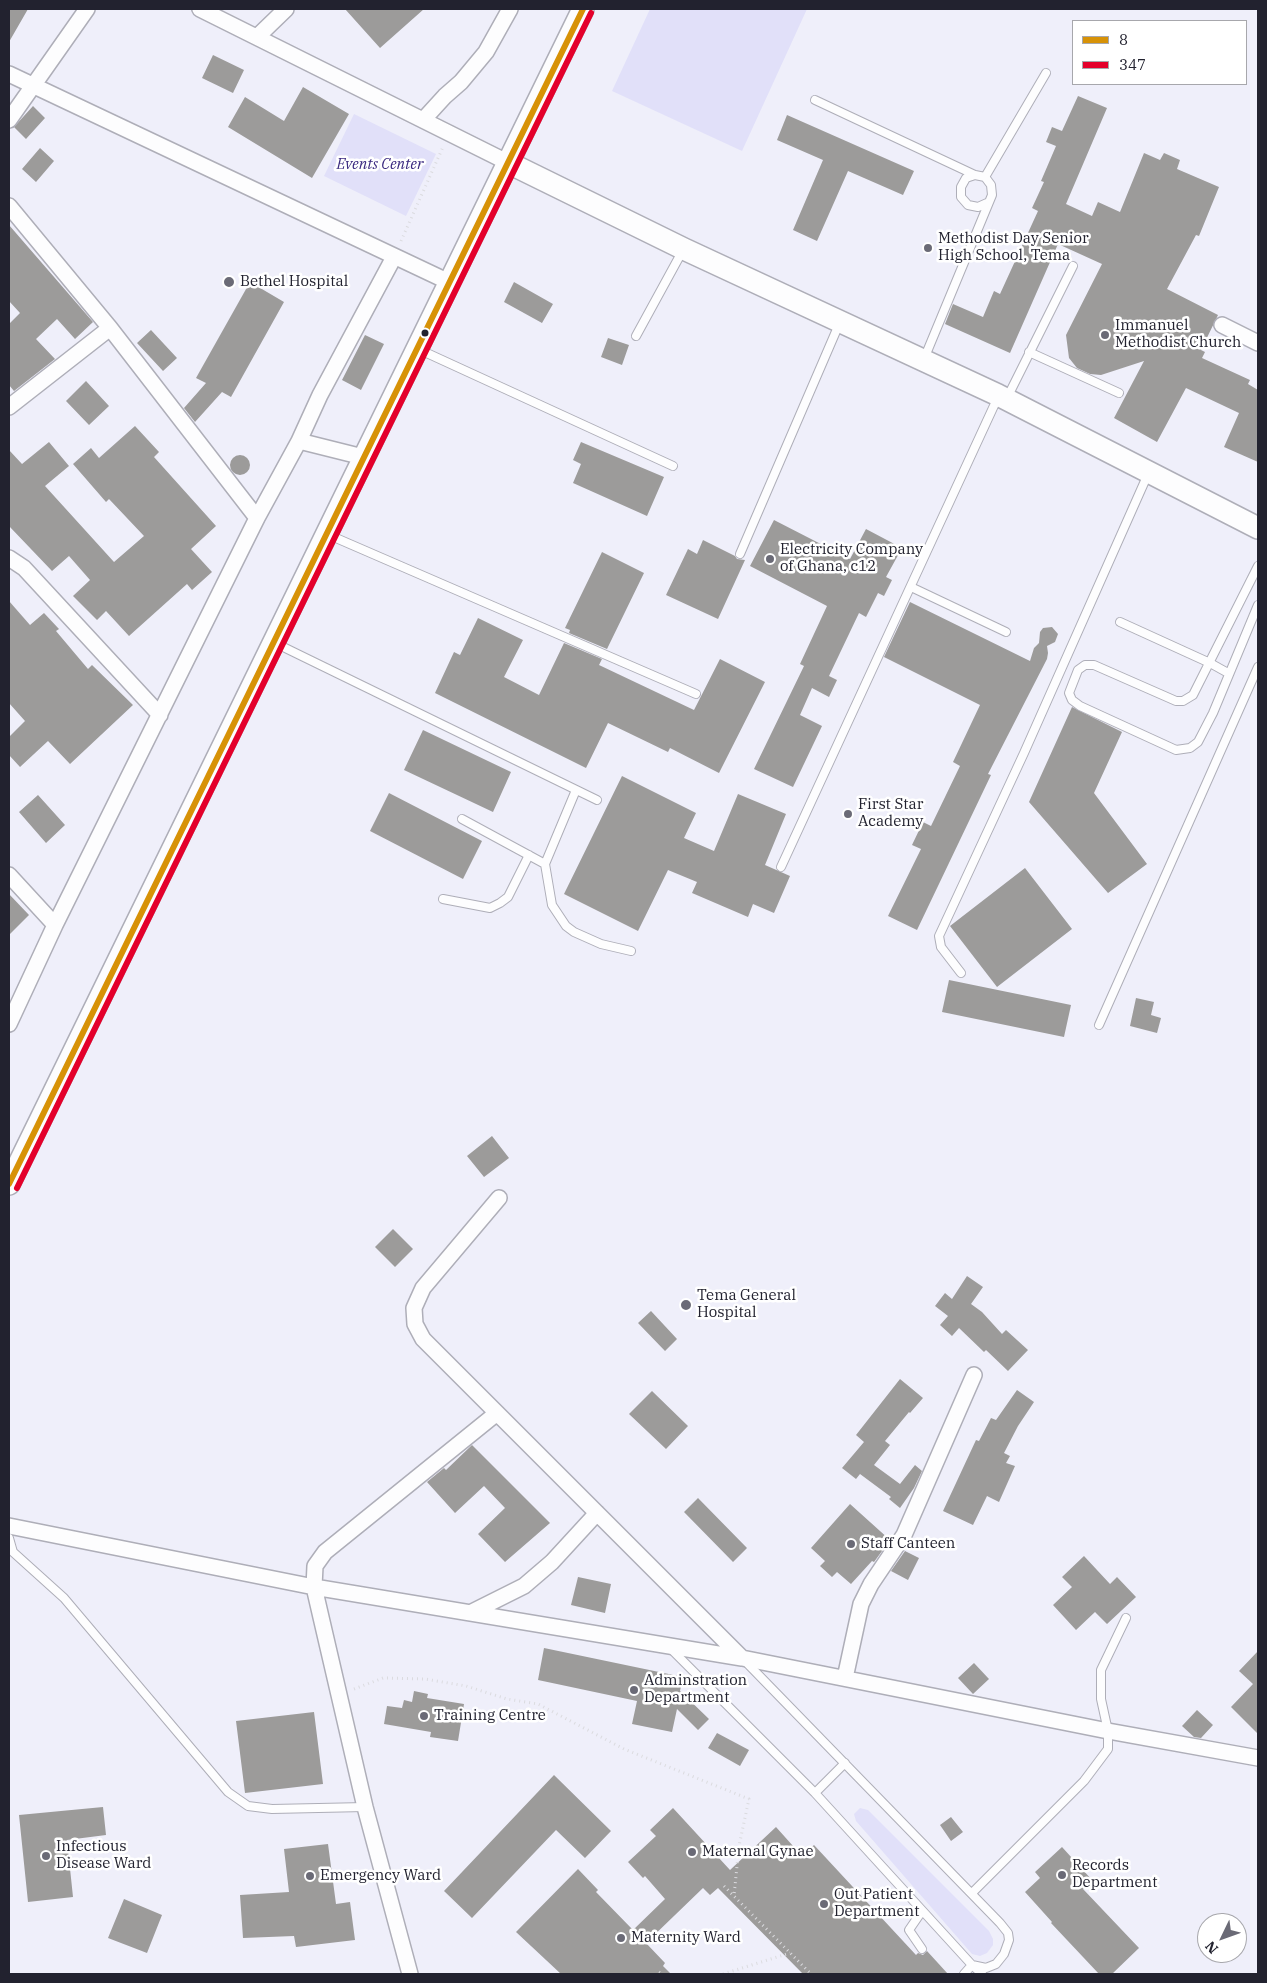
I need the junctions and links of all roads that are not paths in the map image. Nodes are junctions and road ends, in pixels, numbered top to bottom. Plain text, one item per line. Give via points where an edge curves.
1 (87, 9) edge
2 (200, 9) edge
3 (286, 9) edge
4 (583, 9) edge
5 (505, 11) edge
6 (257, 37) junction
7 (1046, 73) dead end
8 (9, 74) edge
9 (33, 86) junction
10 (815, 100) dead end
11 (9, 120) edge
12 (424, 120) junction
13 (509, 163) junction
14 (975, 175) junction
15 (985, 177) junction
16 (987, 203) junction
17 (9, 206) edge
18 (684, 249) junction
19 (394, 257) junction
20 (1073, 266) dead end
21 (449, 282) junction
22 (841, 321) junction
23 (1222, 325) dead end
24 (110, 328) junction
25 (636, 336) dead end
26 (1258, 343) edge
27 (416, 348) junction
28 (1029, 352) junction
29 (924, 360) junction
30 (1119, 393) dead end
31 (1002, 398) junction
32 (9, 408) edge
33 (299, 441) junction
34 (362, 457) junction
35 (673, 466) dead end
36 (1148, 472) junction
37 (257, 518) junction
38 (1258, 528) edge
39 (326, 533) junction
40 (740, 554) dead end
41 (9, 558) edge
42 (1258, 566) edge
43 (911, 587) junction
44 (1258, 605) edge
45 (1120, 622) dead end
46 (1006, 632) dead end
47 (273, 642) junction
48 (1210, 663) junction
49 (1258, 667) edge
50 (1228, 674) junction
51 (696, 694) dead end
52 (160, 714) junction
53 (576, 790) junction
54 (596, 800) dead end
55 (462, 819) dead end
56 (529, 855) junction
57 (545, 864) junction
58 (781, 867) dead end
59 (9, 875) edge
60 (443, 899) dead end
61 (55, 925) junction
62 (630, 951) dead end
63 (961, 973) dead end
64 (9, 1024) edge
65 (1099, 1025) dead end
66 (9, 1184) edge
67 (499, 1198) dead end
68 (974, 1375) dead end
69 (497, 1413) junction
70 (597, 1513) junction
71 (9, 1526) edge
72 (9, 1538) edge
73 (314, 1587) junction
74 (470, 1613) junction
75 (1126, 1618) dead end
76 (668, 1646) junction
77 (742, 1658) junction
78 (845, 1678) junction
79 (1108, 1731) junction
80 (1258, 1758) edge
81 (845, 1763) junction
82 (815, 1793) junction
83 (365, 1807) junction
84 (972, 1893) junction
85 (922, 1911) junction
86 (922, 1949) dead end
87 (972, 1965) junction
88 (410, 1974) edge
89 (964, 1974) edge
90 (982, 1974) edge

1 - 9 street
2 - 6 street
3 - 6 street
4 - 13 main road
5 - 12 street via 486,52
6 - 12 street
7 - 15 lane
8 - 9 street
9 - 11 street
9 - 19 street
10 - 14 lane
12 - 13 street
13 - 18 main road
13 - 21 main road
14 - 15 lane
14 - 16 lane via 966,178 960,187 961,197 968,205 978,207
15 - 16 lane via 991,185 992,195
16 - 29 lane
17 - 24 street
18 - 22 main road
18 - 25 lane
19 - 21 street
19 - 33 street
20 - 28 lane
21 - 27 main road
22 - 29 main road
22 - 40 lane
23 - 26 street
24 - 32 street
24 - 37 street
27 - 34 main road
27 - 35 lane
28 - 30 lane
28 - 31 lane
29 - 31 main road
31 - 36 main road
31 - 43 lane
33 - 34 street
33 - 37 street
34 - 39 main road
36 - 38 main road
36 - 63 lane via 939,936 941,947
37 - 52 street
39 - 47 main road
39 - 51 lane
41 - 52 street via 24,568
42 - 48 lane
43 - 46 lane
43 - 58 lane
44 - 50 lane
45 - 48 lane
47 - 53 lane
47 - 66 main road
48 - 50 lane
48 - 50 lane via 1193,695 1183,701 1176,701 1094,665 1085,665 1078,670 1069,692 1072,700 1080,706 1176,750 1190,748 1198,742
49 - 65 lane
52 - 61 street
53 - 54 lane
53 - 57 lane
55 - 56 lane
56 - 57 lane
56 - 60 lane via 508,897 500,903 490,908
57 - 62 lane via 552,905 566,926 601,944
59 - 61 street
61 - 64 street
67 - 69 street via 423,1288 414,1308 415,1324 423,1339
68 - 78 street via 904,1536 861,1604
69 - 70 street
69 - 73 street via 326,1552 315,1566
70 - 74 street via 552,1562 524,1586
70 - 77 street
71 - 73 street
72 - 83 lane via 13,1552 64,1598 228,1792 248,1806 272,1809
73 - 74 street
73 - 83 street
74 - 76 street
75 - 79 lane via 1101,1670 1101,1699
76 - 77 street
76 - 82 lane
77 - 78 street
77 - 81 lane
78 - 79 street
79 - 80 street
79 - 84 lane via 1108,1749 1084,1782
81 - 82 lane
81 - 84 lane
82 - 85 lane
83 - 88 street
84 - 87 lane via 1000,1923 1010,1940 996,1964 986,1968
85 - 86 lane via 909,1930
85 - 87 lane
87 - 89 lane
87 - 90 lane

